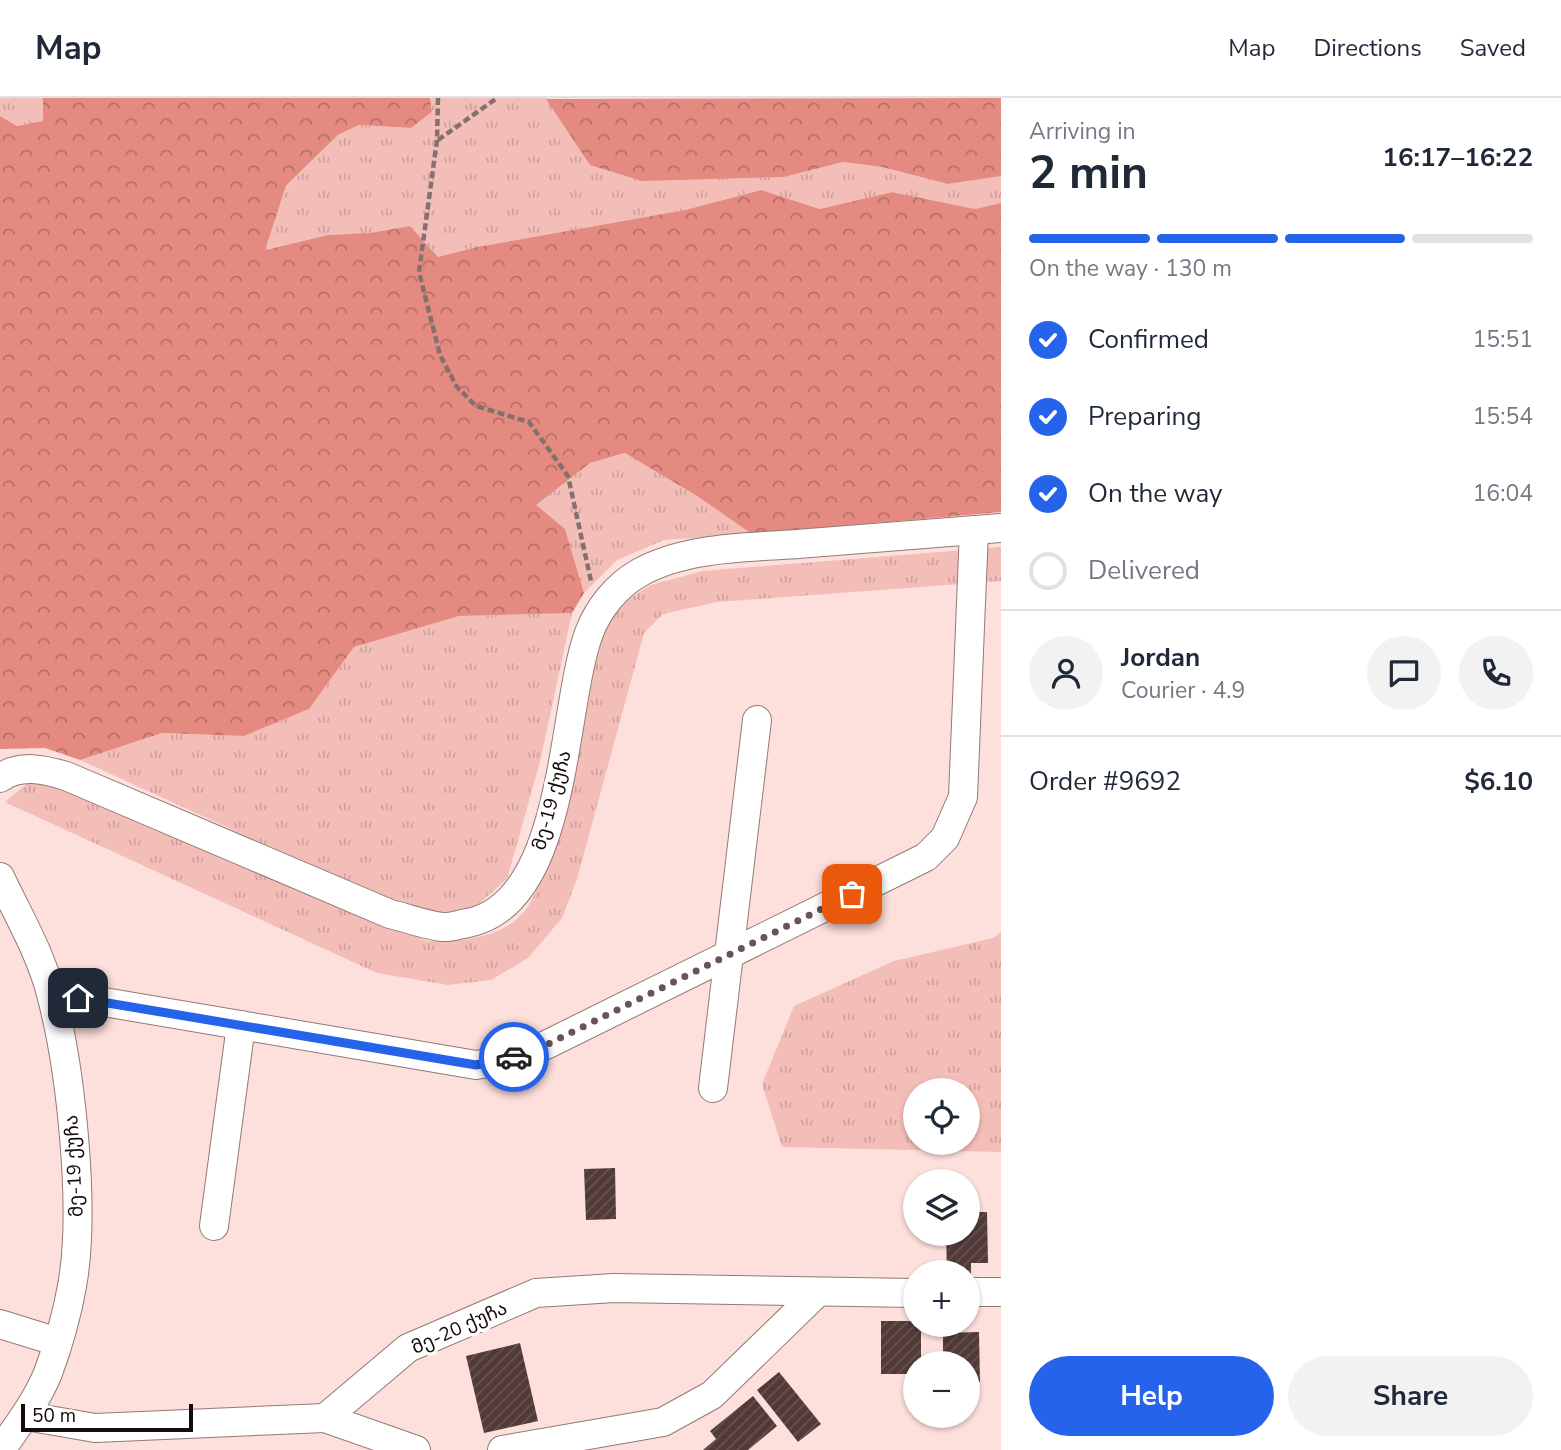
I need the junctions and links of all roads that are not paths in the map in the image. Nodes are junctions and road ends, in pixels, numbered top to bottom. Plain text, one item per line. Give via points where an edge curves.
1 (987, 529) edge
2 (757, 720) dead end
3 (0, 778) edge
4 (0, 877) edge
5 (729, 954) junction
6 (51, 993) junction
7 (241, 1026) junction
8 (713, 1088) dead end
9 (214, 1226) dead end
10 (817, 1293) junction
11 (903, 1293) edge
12 (980, 1293) edge
13 (1001, 1293) edge
14 (0, 1324) edge
15 (58, 1342) junction
16 (26, 1416) junction
17 (325, 1418) junction
18 (3, 1444) edge
19 (416, 1450) edge
20 (502, 1450) edge

1 - 3 street, მე-19 ქუჩა via 693,555 638,573 598,612 588,635 541,849 503,906 478,921 444,927 390,914 40,768 10,771
1 - 5 street via 963,797 944,838 926,857
2 - 5 street
4 - 6 street, მე-19 ქუჩა
5 - 7 street via 546,1045 476,1065
5 - 8 street
6 - 7 street
6 - 15 street, მე-19 ქუჩა via 69,1093 76,1202 73,1284
7 - 9 street
10 - 11 street, მე-20 ქუჩა
10 - 17 street, მე-20 ქუჩა via 614,1288 536,1293 408,1348
10 - 20 street via 712,1395 663,1422
12 - 13 street
14 - 15 street
15 - 16 street, მე-19 ქუჩა
16 - 17 street via 95,1428
16 - 18 street, მე-19 ქუჩა
17 - 19 street

